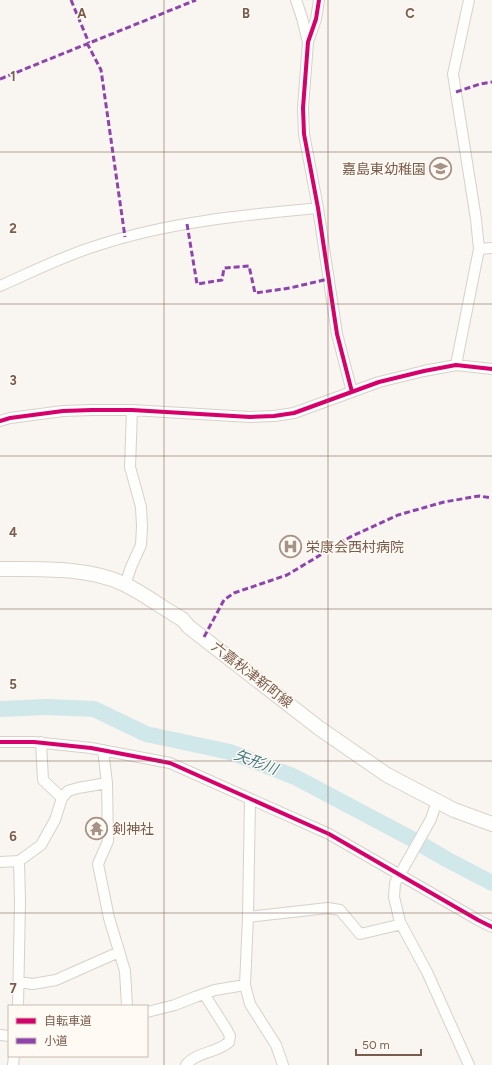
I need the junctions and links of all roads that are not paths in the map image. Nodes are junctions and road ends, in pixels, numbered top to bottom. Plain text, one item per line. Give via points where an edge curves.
1 (296, 0) edge
2 (319, 0) edge
3 (469, 0) edge
4 (308, 42) junction
5 (318, 208) junction
6 (492, 248) edge
7 (479, 249) junction
8 (0, 286) edge
9 (456, 365) junction
10 (492, 370) edge
11 (352, 392) junction
12 (132, 410) junction
13 (0, 421) edge
14 (0, 569) edge
15 (125, 585) junction
16 (0, 742) edge
17 (41, 742) junction
18 (103, 750) junction
19 (107, 783) junction
20 (62, 798) junction
21 (250, 799) junction
22 (437, 801) junction
23 (492, 824) edge
24 (19, 861) junction
25 (0, 862) edge
26 (401, 875) junction
27 (248, 917) junction
28 (400, 922) junction
29 (492, 927) edge
30 (119, 952) junction
31 (19, 982) junction
32 (245, 985) junction
33 (204, 994) junction
34 (18, 1005) edge
35 (127, 1005) edge
36 (148, 1012) edge
37 (186, 1065) edge
38 (283, 1065) edge
39 (469, 1065) edge

1 - 4 street
2 - 4 street
3 - 7 street via 453,74
4 - 5 street via 303,108 304,134
5 - 8 street via 211,219 131,236 98,245
5 - 11 street via 337,334
6 - 7 street
7 - 9 street
9 - 10 street
9 - 11 street via 379,382
11 - 12 street via 294,413 274,416 250,417
12 - 13 street via 63,411
12 - 15 street via 130,467 141,507 141,545
14 - 15 main road, 六嘉秋津新町線 via 86,573
15 - 22 main road, 六嘉秋津新町線 via 182,620 319,728 387,775
16 - 17 street
17 - 18 street
17 - 20 street via 43,780
18 - 19 street
18 - 21 street via 170,764
19 - 20 street via 68,791
19 - 30 street via 108,841 98,864
20 - 24 street via 55,820 41,844
21 - 26 street via 329,834
21 - 27 street
22 - 23 main road, 六嘉秋津新町線
22 - 26 street via 431,819
24 - 25 street
24 - 31 street
26 - 28 street via 395,883 394,897
26 - 29 street
27 - 28 street via 328,908 340,910 360,934 398,925
27 - 32 street
28 - 39 street via 427,972
30 - 31 street via 56,980 33,984
30 - 35 street via 125,971
31 - 34 street
32 - 33 street
32 - 38 street via 250,1004 276,1045
33 - 36 street via 175,1006
33 - 37 street via 227,1030 229,1042 190,1060

